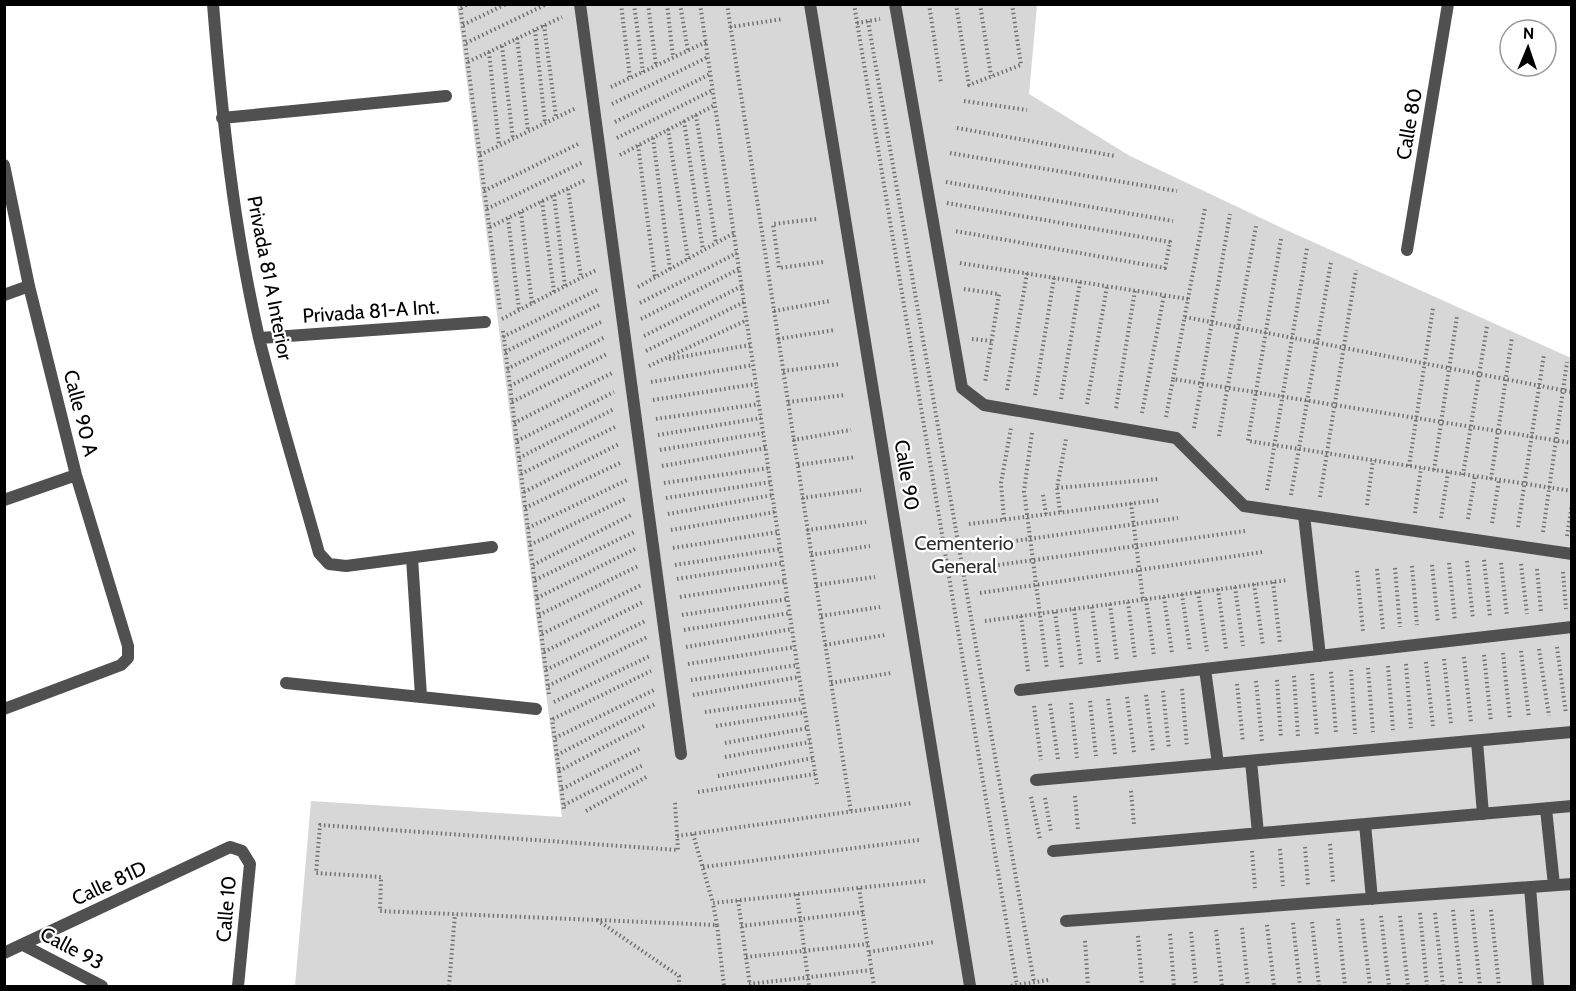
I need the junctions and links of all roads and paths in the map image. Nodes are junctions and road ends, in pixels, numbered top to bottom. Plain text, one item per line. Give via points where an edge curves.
1 (213, 4) edge
2 (468, 4) edge
3 (506, 4) edge
4 (547, 4) edge
5 (580, 4) edge
6 (621, 4) edge
7 (634, 4) edge
8 (648, 4) edge
9 (667, 4) edge
10 (680, 4) edge
11 (700, 4) edge
12 (727, 4) edge
13 (810, 4) edge
14 (854, 4) edge
15 (895, 4) edge
16 (929, 4) edge
17 (956, 4) edge
18 (980, 4) edge
19 (1012, 4) edge
20 (1448, 4) edge
21 (461, 6) edge
22 (564, 16) dead end
23 (783, 19) dead end
24 (881, 19) dead end
25 (868, 21) junction
26 (857, 23) junction
27 (463, 25) junction
28 (544, 25) junction
29 (730, 27) junction
30 (535, 30) junction
31 (517, 38) junction
32 (466, 42) junction
33 (706, 42) junction
34 (502, 46) junction
35 (688, 51) junction
36 (489, 52) junction
37 (673, 57) junction
38 (708, 57) junction
39 (468, 62) junction
40 (656, 65) junction
41 (643, 72) junction
42 (710, 74) junction
43 (991, 76) junction
44 (630, 78) junction
45 (941, 83) dead end
46 (610, 87) dead end
47 (713, 90) junction
48 (446, 96) dead end
49 (964, 101) dead end
50 (612, 104) dead end
51 (715, 105) junction
52 (576, 108) dead end
53 (1027, 110) dead end
54 (696, 115) junction
55 (556, 117) junction
56 (222, 118) junction
57 (684, 121) junction
58 (545, 123) junction
59 (615, 123) dead end
60 (957, 128) dead end
61 (668, 129) junction
62 (528, 132) junction
63 (617, 138) dead end
64 (653, 138) junction
65 (513, 139) junction
66 (581, 143) dead end
67 (499, 145) junction
68 (638, 145) junction
69 (950, 153) dead end
70 (480, 155) junction
71 (619, 155) dead end
72 (1115, 156) dead end
73 (584, 162) dead end
74 (4, 165) edge
75 (586, 180) dead end
76 (942, 182) dead end
77 (568, 189) junction
78 (484, 190) junction
79 (1177, 191) dead end
80 (554, 195) junction
81 (542, 201) junction
82 (946, 203) dead end
83 (1205, 208) dead end
84 (487, 209) junction
85 (521, 212) junction
86 (1230, 214) dead end
87 (508, 218) junction
88 (816, 219) dead end
89 (1173, 221) dead end
90 (1256, 226) dead end
91 (489, 227) junction
92 (945, 229) dead end
93 (734, 233) junction
94 (1281, 239) dead end
95 (716, 243) junction
96 (1307, 248) dead end
97 (703, 250) junction
98 (1407, 250) dead end
99 (737, 253) junction
100 (688, 259) junction
101 (950, 261) dead end
102 (1331, 261) dead end
103 (824, 262) dead end
104 (598, 268) dead end
105 (670, 269) junction
106 (739, 269) junction
107 (1356, 270) dead end
108 (1027, 273) junction
109 (581, 277) junction
110 (655, 278) junction
111 (1054, 278) junction
112 (1080, 282) junction
113 (29, 285) junction
114 (565, 285) junction
115 (741, 286) junction
116 (1107, 286) junction
117 (601, 288) dead end
118 (637, 288) dead end
119 (955, 288) dead end
120 (1135, 290) junction
121 (554, 292) junction
122 (4, 294) edge
123 (1164, 295) junction
124 (1188, 299) junction
125 (744, 302) junction
126 (830, 302) dead end
127 (532, 303) junction
128 (603, 303) dead end
129 (639, 303) dead end
130 (1433, 308) dead end
131 (519, 310) junction
132 (774, 311) junction
133 (1457, 316) dead end
134 (1185, 317) junction
135 (501, 319) junction
136 (641, 319) dead end
137 (605, 320) dead end
138 (747, 320) junction
139 (485, 322) dead end
140 (1212, 322) junction
141 (1487, 326) dead end
142 (1237, 327) junction
143 (834, 330) dead end
144 (1266, 333) junction
145 (607, 336) dead end
146 (644, 336) dead end
147 (503, 337) junction
148 (963, 337) dead end
149 (1512, 337) dead end
150 (260, 338) junction
151 (1292, 338) junction
152 (778, 339) junction
153 (992, 341) junction
154 (1317, 343) junction
155 (750, 345) junction
156 (1344, 348) junction
157 (505, 352) junction
158 (610, 352) dead end
159 (646, 352) dead end
160 (1544, 354) dead end
161 (662, 360) junction
162 (1567, 362) dead end
163 (840, 364) dead end
164 (1425, 364) junction
165 (753, 365) junction
166 (648, 367) dead end
167 (507, 369) junction
168 (1450, 369) junction
169 (783, 372) junction
170 (613, 373) dead end
171 (1480, 374) junction
172 (1173, 379) junction
173 (1506, 380) junction
174 (650, 382) dead end
175 (1201, 383) junction
176 (756, 384) junction
177 (510, 386) junction
178 (1539, 386) junction
179 (1227, 388) junction
180 (1563, 391) junction
181 (615, 392) dead end
182 (1256, 392) junction
183 (1572, 392) edge
184 (984, 393) dead end
185 (845, 395) dead end
186 (1282, 396) junction
187 (652, 400) dead end
188 (1005, 400) dead end
189 (1308, 401) junction
190 (512, 402) junction
191 (788, 402) junction
192 (759, 404) junction
193 (1033, 404) dead end
194 (1335, 405) junction
195 (617, 408) dead end
196 (1060, 409) dead end
197 (1085, 413) dead end
198 (761, 418) junction
199 (1114, 418) dead end
200 (1416, 418) junction
201 (655, 419) dead end
202 (1141, 422) dead end
203 (514, 423) junction
204 (1442, 423) junction
205 (1011, 424) dead end
206 (620, 425) dead end
207 (1033, 427) dead end
208 (1164, 427) dead end
209 (1471, 427) junction
210 (851, 430) dead end
211 (1193, 431) dead end
212 (1067, 432) dead end
213 (1498, 432) junction
214 (763, 433) junction
215 (657, 435) dead end
216 (1218, 436) dead end
217 (1531, 437) junction
218 (794, 440) junction
219 (517, 441) junction
220 (1556, 441) junction
221 (622, 442) dead end
222 (1572, 443) edge
223 (1275, 445) junction
224 (766, 448) junction
225 (1299, 449) junction
226 (659, 450) dead end
227 (1327, 453) junction
228 (856, 457) dead end
229 (519, 458) junction
230 (1373, 460) junction
231 (625, 461) dead end
232 (798, 465) junction
233 (661, 466) dead end
234 (1409, 466) junction
235 (769, 468) junction
236 (1421, 468) junction
237 (1434, 470) junction
238 (1448, 472) junction
239 (521, 474) junction
240 (1464, 474) junction
241 (76, 475) junction
242 (1475, 476) junction
243 (1158, 479) dead end
244 (1491, 479) junction
245 (627, 480) dead end
246 (1499, 480) junction
247 (771, 482) junction
248 (663, 483) dead end
249 (1524, 484) junction
250 (1057, 488) junction
251 (1549, 488) junction
252 (861, 490) dead end
253 (1572, 491) edge
254 (524, 492) junction
255 (1267, 492) dead end
256 (773, 495) junction
257 (1043, 495) dead end
258 (1291, 496) dead end
259 (630, 497) dead end
260 (666, 498) dead end
261 (802, 498) junction
262 (4, 500) edge
263 (1160, 500) dead end
264 (1320, 501) dead end
265 (1131, 503) junction
266 (1572, 504) edge
267 (525, 508) junction
268 (1366, 509) dead end
269 (775, 512) junction
270 (1060, 512) junction
271 (668, 513) dead end
272 (632, 514) dead end
273 (1046, 514) junction
274 (1304, 515) junction
275 (1028, 516) junction
276 (1414, 517) dead end
277 (1178, 518) dead end
278 (1004, 519) junction
279 (1440, 521) dead end
280 (866, 522) dead end
281 (969, 524) dead end
282 (1133, 524) junction
283 (1467, 526) dead end
284 (528, 528) junction
285 (670, 530) dead end
286 (807, 530) junction
287 (1490, 530) dead end
288 (634, 531) dead end
289 (1245, 531) dead end
290 (778, 532) junction
291 (1517, 534) dead end
292 (1542, 538) dead end
293 (1031, 539) junction
294 (530, 545) junction
295 (870, 546) dead end
296 (1136, 546) junction
297 (492, 547) dead end
298 (972, 547) dead end
299 (637, 548) dead end
300 (673, 548) dead end
301 (1569, 548) edge
302 (780, 549) junction
303 (1263, 552) dead end
304 (811, 555) junction
305 (1520, 557) dead end
306 (412, 558) junction
307 (1500, 558) dead end
308 (1484, 560) dead end
309 (1034, 561) junction
310 (1467, 561) dead end
311 (782, 563) junction
312 (1449, 563) dead end
313 (533, 565) junction
314 (675, 565) dead end
315 (1432, 565) dead end
316 (639, 566) dead end
317 (1412, 566) dead end
318 (1537, 566) dead end
319 (976, 568) dead end
320 (1395, 568) dead end
321 (1377, 569) dead end
322 (1139, 570) junction
323 (1357, 571) dead end
324 (1563, 572) dead end
325 (875, 577) dead end
326 (676, 579) dead end
327 (535, 580) junction
328 (1287, 580) dead end
329 (785, 581) junction
330 (1273, 582) junction
331 (1254, 584) junction
332 (642, 585) dead end
333 (816, 585) junction
334 (1037, 585) junction
335 (1234, 587) junction
336 (1218, 589) junction
337 (1198, 592) junction
338 (980, 593) dead end
339 (1182, 594) junction
340 (679, 597) dead end
341 (1164, 597) junction
342 (537, 598) junction
343 (788, 599) junction
344 (1144, 599) junction
345 (644, 602) dead end
346 (1128, 602) junction
347 (1110, 604) junction
348 (880, 607) dead end
349 (1092, 607) junction
350 (1074, 609) junction
351 (1055, 612) junction
352 (790, 614) junction
353 (1041, 614) junction
354 (539, 615) junction
355 (681, 615) dead end
356 (821, 616) junction
357 (1021, 616) junction
358 (646, 620) dead end
359 (985, 621) dead end
360 (1542, 621) dead end
361 (1528, 623) dead end
362 (1569, 623) edge
363 (1508, 625) dead end
364 (1491, 627) dead end
365 (792, 629) junction
366 (1474, 629) dead end
367 (684, 630) dead end
368 (1456, 631) dead end
369 (1439, 633) dead end
370 (542, 634) junction
371 (885, 635) dead end
372 (1418, 635) dead end
373 (649, 636) dead end
374 (1401, 637) dead end
375 (1384, 639) dead end
376 (1364, 641) dead end
377 (1556, 641) dead end
378 (1538, 642) dead end
379 (1520, 644) dead end
380 (825, 645) junction
381 (1502, 646) dead end
382 (686, 647) dead end
383 (795, 647) junction
384 (1483, 648) dead end
385 (1281, 649) dead end
386 (1264, 651) dead end
387 (1463, 651) dead end
388 (544, 652) junction
389 (1443, 653) dead end
390 (1244, 654) dead end
391 (651, 655) dead end
392 (1425, 655) dead end
393 (1227, 656) dead end
394 (1320, 656) junction
395 (1406, 657) dead end
396 (1387, 659) dead end
397 (1191, 661) dead end
398 (1368, 661) dead end
399 (1174, 663) dead end
400 (1350, 663) dead end
401 (688, 664) dead end
402 (798, 664) junction
403 (1206, 664) junction
404 (1155, 665) dead end
405 (1330, 665) dead end
406 (1312, 667) dead end
407 (1137, 668) dead end
408 (1293, 669) dead end
409 (546, 670) junction
410 (653, 670) dead end
411 (1118, 670) dead end
412 (1276, 671) dead end
413 (1100, 672) dead end
414 (891, 673) dead end
415 (1083, 674) dead end
416 (1256, 674) dead end
417 (1236, 676) dead end
418 (1064, 677) dead end
419 (799, 678) junction
420 (1049, 679) dead end
421 (690, 680) dead end
422 (1030, 681) dead end
423 (1181, 682) dead end
424 (286, 683) dead end
425 (831, 683) junction
426 (1162, 684) dead end
427 (548, 686) junction
428 (1144, 686) dead end
429 (656, 688) dead end
430 (1125, 688) dead end
431 (1107, 689) dead end
432 (1020, 690) dead end
433 (1089, 691) dead end
434 (1069, 693) dead end
435 (693, 695) dead end
436 (1049, 695) dead end
437 (421, 696) junction
438 (1032, 697) dead end
439 (803, 699) junction
440 (658, 702) dead end
441 (4, 709) edge
442 (536, 709) dead end
443 (805, 711) junction
444 (551, 712) dead end
445 (705, 712) dead end
446 (1566, 717) dead end
447 (1549, 719) dead end
448 (552, 720) junction
449 (1530, 721) dead end
450 (1510, 723) dead end
451 (1492, 725) dead end
452 (644, 726) dead end
453 (716, 726) dead end
454 (1472, 727) dead end
455 (808, 728) junction
456 (1452, 728) dead end
457 (1433, 730) dead end
458 (1411, 732) dead end
459 (1572, 732) edge
460 (1393, 734) dead end
461 (1373, 736) dead end
462 (555, 738) junction
463 (1356, 738) dead end
464 (1337, 740) dead end
465 (1318, 741) dead end
466 (1477, 741) junction
467 (725, 742) dead end
468 (810, 742) junction
469 (1299, 743) dead end
470 (1282, 745) dead end
471 (1262, 747) dead end
472 (641, 748) dead end
473 (1243, 749) dead end
474 (681, 754) dead end
475 (557, 755) junction
476 (725, 757) dead end
477 (1188, 757) dead end
478 (813, 758) junction
479 (1170, 759) dead end
480 (1154, 760) dead end
481 (1251, 761) junction
482 (1135, 762) dead end
483 (1116, 763) dead end
484 (1218, 764) junction
485 (643, 765) dead end
486 (1097, 765) dead end
487 (1078, 767) dead end
488 (1059, 768) dead end
489 (559, 771) junction
490 (815, 774) junction
491 (1040, 775) joint
492 (648, 776) dead end
493 (718, 776) dead end
494 (817, 784) dead end
495 (1130, 784) dead end
496 (562, 789) junction
497 (1074, 789) dead end
498 (698, 792) dead end
499 (1044, 792) dead end
500 (1031, 793) dead end
501 (675, 803) dead end
502 (912, 803) dead end
503 (1572, 806) edge
504 (1545, 809) junction
505 (586, 811) dead end
506 (851, 812) junction
507 (1483, 814) junction
508 (1365, 824) junction
509 (1134, 832) dead end
510 (1258, 833) junction
511 (693, 834) junction
512 (677, 836) junction
513 (1079, 837) dead end
514 (919, 840) dead end
515 (1040, 840) dead end
516 (1330, 841) dead end
517 (1305, 843) dead end
518 (1053, 845) joint
519 (1280, 845) dead end
520 (230, 847) joint
521 (1252, 847) dead end
522 (703, 867) junction
523 (925, 881) dead end
524 (1572, 884) edge
525 (1554, 885) junction
526 (1530, 887) junction
527 (859, 888) junction
528 (1333, 890) dead end
529 (1308, 892) dead end
530 (1283, 893) dead end
531 (797, 894) junction
532 (1256, 895) dead end
533 (1372, 899) junction
534 (738, 900) junction
535 (713, 903) junction
536 (1490, 906) dead end
537 (1472, 908) dead end
538 (1453, 909) dead end
539 (1435, 911) dead end
540 (863, 912) junction
541 (1420, 912) dead end
542 (455, 914) junction
543 (1400, 914) dead end
544 (1381, 915) dead end
545 (1362, 917) dead end
546 (801, 919) junction
547 (1338, 919) dead end
548 (597, 920) junction
549 (1066, 921) dead end
550 (1312, 922) dead end
551 (1293, 923) dead end
552 (717, 925) junction
553 (1268, 925) dead end
554 (741, 926) junction
555 (1242, 928) dead end
556 (1216, 930) dead end
557 (1191, 932) dead end
558 (1170, 933) dead end
559 (1138, 936) dead end
560 (1085, 941) dead end
561 (935, 942) dead end
562 (868, 944) junction
563 (22, 945) junction
564 (804, 951) junction
565 (869, 951) junction
566 (4, 953) edge
567 (746, 957) junction
568 (872, 970) junction
569 (808, 977) junction
570 (1048, 980) dead end
571 (1034, 982) junction
572 (750, 985) edge
573 (1014, 986) edge
574 (102, 987) edge
575 (238, 987) edge
576 (449, 987) edge
577 (679, 987) edge
578 (724, 987) edge
579 (809, 987) edge
580 (874, 987) edge
581 (970, 987) edge
582 (1088, 987) edge
583 (1142, 987) edge
584 (1174, 987) edge
585 (1196, 987) edge
586 (1222, 987) edge
587 (1248, 987) edge
588 (1274, 987) edge
589 (1300, 987) edge
590 (1319, 987) edge
591 (1345, 987) edge
592 (1370, 987) edge
593 (1389, 987) edge
594 (1408, 987) edge
595 (1427, 987) edge
596 (1443, 987) edge
597 (1461, 987) edge
598 (1480, 987) edge
599 (1499, 987) edge
600 (1538, 987) edge

1 - 56 street, Privada 81 A Interior
2 - 21 path
3 - 27 path
4 - 32 path
5 - 474 street
6 - 44 path
7 - 41 path
8 - 40 path
9 - 37 path
10 - 35 path
11 - 33 path
12 - 29 path
13 - 581 street, Calle 90
14 - 26 path
15 - 274 street via 962,388 984,405 1176,438 1244,506
16 - 45 path
17 - 43 path via 969,85
18 - 43 path
19 - 43 path via 1022,66
20 - 98 street, Calle 80
21 - 27 path
22 - 28 path
23 - 29 path
24 - 25 path
25 - 26 path
25 - 571 path
26 - 573 path
27 - 32 path
28 - 30 path
28 - 55 path
29 - 132 path
30 - 31 path
30 - 58 path
31 - 34 path
31 - 62 path
32 - 39 path
33 - 35 path
33 - 38 path
34 - 36 path
34 - 65 path
35 - 37 path
36 - 39 path
36 - 67 path
37 - 40 path
38 - 42 path
38 - 50 path
39 - 70 path
40 - 41 path
41 - 44 path
42 - 47 path
42 - 59 path
44 - 46 path
47 - 51 path
47 - 63 path
48 - 56 street
49 - 53 path
51 - 54 path
51 - 93 path
52 - 55 path
54 - 57 path
54 - 95 path
55 - 58 path
56 - 150 street, Privada 81 A Interior via 237,229
57 - 61 path
57 - 97 path
58 - 62 path
60 - 72 path
61 - 64 path
61 - 100 path
62 - 65 path
64 - 68 path
64 - 105 path
65 - 67 path
66 - 78 path
67 - 70 path
68 - 71 path
68 - 110 path
69 - 79 path
70 - 78 path
73 - 84 path
74 - 113 street, Calle 90 A
75 - 77 path
76 - 89 path
77 - 80 path
77 - 109 path
78 - 84 path
80 - 81 path
80 - 114 path
81 - 85 path
81 - 121 path
82 - 92 path via 1170,242 1165,268
83 - 124 path
84 - 91 path
85 - 87 path
85 - 127 path
86 - 140 path
87 - 91 path
87 - 131 path
88 - 103 path via 773,224 779,268
90 - 142 path
91 - 135 path
93 - 95 path
93 - 99 path
94 - 144 path
95 - 97 path
96 - 151 path
97 - 100 path
99 - 106 path
99 - 129 path
100 - 105 path
101 - 108 path
102 - 154 path
104 - 109 path
105 - 110 path
106 - 115 path
106 - 136 path
107 - 156 path
108 - 111 path
108 - 188 path
109 - 114 path
110 - 118 path
111 - 112 path
111 - 193 path
112 - 116 path
112 - 196 path
113 - 122 street
113 - 241 street, Calle 90 A
114 - 121 path
115 - 125 path
115 - 146 path
116 - 120 path
116 - 197 path
117 - 147 path
119 - 153 path via 999,294
120 - 123 path
120 - 199 path
121 - 127 path
123 - 124 path
123 - 202 path
124 - 134 path
125 - 138 path
125 - 159 path
126 - 132 path
127 - 131 path
128 - 157 path
130 - 164 path
131 - 135 path
132 - 152 path
133 - 168 path
134 - 140 path
134 - 172 path
135 - 147 path
137 - 167 path
138 - 155 path
138 - 161 path
139 - 150 street, Privada 81-A Int.
140 - 142 path
140 - 175 path
141 - 171 path
142 - 144 path
142 - 179 path
143 - 152 path
144 - 151 path
144 - 182 path
145 - 177 path
147 - 157 path
148 - 153 path
149 - 173 path
150 - 306 street, Privada 81 A Interior via 319,553 329,564 346,566
151 - 154 path
151 - 186 path
152 - 169 path
153 - 184 path
154 - 156 path
154 - 189 path
155 - 161 path
155 - 165 path
156 - 164 path
156 - 194 path
157 - 167 path
158 - 190 path
160 - 178 path
161 - 166 path
162 - 180 path
163 - 169 path
164 - 168 path
164 - 200 path
165 - 174 path
165 - 176 path
167 - 177 path
168 - 171 path
168 - 204 path
169 - 191 path
170 - 203 path
171 - 173 path
171 - 209 path
172 - 175 path
172 - 208 path
173 - 178 path
173 - 213 path
175 - 179 path
175 - 211 path
176 - 187 path
176 - 192 path
177 - 190 path
178 - 180 path
178 - 217 path
179 - 182 path
179 - 216 path
180 - 183 path
180 - 220 path
181 - 219 path
182 - 186 path
182 - 223 path via 1248,441
185 - 191 path
186 - 189 path
186 - 223 path
189 - 194 path
189 - 225 path
190 - 203 path
191 - 218 path
192 - 198 path
192 - 201 path
194 - 200 path
194 - 227 path
195 - 229 path
198 - 214 path
198 - 215 path
200 - 204 path
200 - 234 path
203 - 219 path
204 - 209 path
204 - 237 path
205 - 278 path via 1001,483
206 - 239 path
207 - 275 path via 1024,491
209 - 213 path
209 - 240 path
210 - 218 path
212 - 250 path
213 - 217 path
213 - 244 path
214 - 224 path
214 - 226 path
217 - 220 path
217 - 249 path
218 - 232 path
219 - 229 path
220 - 222 path
220 - 251 path
221 - 254 path
223 - 225 path
223 - 255 path
224 - 233 path
224 - 235 path
225 - 227 path
225 - 258 path
227 - 230 path
227 - 264 path
228 - 232 path
229 - 239 path
230 - 234 path
230 - 268 path
231 - 267 path
232 - 261 path
234 - 236 path
235 - 247 path
235 - 248 path
236 - 237 path
236 - 276 path
237 - 238 path
238 - 240 path
238 - 279 path
239 - 254 path
240 - 242 path
241 - 262 street
241 - 441 street, Calle 90 A via 128,646 128,658 121,665
242 - 244 path
242 - 283 path
243 - 250 path
244 - 246 path
245 - 284 path
246 - 249 path
246 - 287 path
247 - 256 path
247 - 260 path
249 - 251 path
249 - 291 path
250 - 270 path
251 - 253 path
251 - 292 path
252 - 261 path
254 - 267 path
256 - 269 path
256 - 271 path
257 - 273 path
259 - 294 path
261 - 286 path
263 - 265 path
265 - 270 path
265 - 282 path
266 - 301 path
267 - 284 path
269 - 285 path
269 - 290 path
270 - 273 path
272 - 313 path
273 - 275 path
274 - 301 street
274 - 394 street
275 - 278 path
275 - 293 path
277 - 282 path
278 - 281 path
280 - 286 path
282 - 293 path
282 - 296 path
284 - 294 path
286 - 304 path
288 - 327 path
289 - 296 path
290 - 300 path
290 - 302 path
293 - 298 path
293 - 309 path
294 - 313 path
295 - 304 path
296 - 309 path
296 - 322 path
297 - 306 street
299 - 342 path
302 - 311 path
302 - 314 path
303 - 322 path
304 - 333 path
305 - 361 path
306 - 437 street
307 - 363 path
308 - 364 path
309 - 319 path
309 - 334 path
310 - 366 path
311 - 326 path
311 - 329 path
312 - 368 path
313 - 327 path
315 - 369 path
316 - 354 path
317 - 372 path
318 - 360 path
320 - 374 path
321 - 375 path
322 - 334 path
322 - 344 path
323 - 376 path
324 - 362 path
325 - 333 path
327 - 342 path
328 - 330 path
329 - 340 path
329 - 343 path
330 - 331 path
330 - 385 path
331 - 335 path
331 - 386 path
332 - 370 path
333 - 356 path
334 - 338 path
334 - 353 path
335 - 336 path
335 - 390 path
336 - 337 path
336 - 393 path
337 - 339 path
337 - 403 path
339 - 341 path
339 - 397 path
341 - 344 path
341 - 399 path
342 - 354 path
343 - 352 path
343 - 355 path
344 - 346 path
344 - 404 path
345 - 388 path
346 - 347 path
346 - 407 path
347 - 349 path
347 - 411 path
348 - 356 path
349 - 350 path
349 - 413 path
350 - 351 path
350 - 415 path
351 - 353 path
351 - 418 path
352 - 365 path
352 - 367 path
353 - 357 path
353 - 420 path
354 - 370 path
356 - 380 path
357 - 359 path
357 - 422 path
358 - 409 path
362 - 394 street
365 - 382 path
365 - 383 path
370 - 388 path
371 - 380 path
373 - 427 path
377 - 446 path
378 - 447 path
379 - 449 path
380 - 425 path
381 - 450 path
383 - 401 path
383 - 402 path
384 - 451 path
387 - 454 path
388 - 409 path
389 - 456 path
391 - 427 path via 550,704
392 - 457 path
394 - 403 street
395 - 458 path
396 - 460 path
398 - 461 path
400 - 463 path
402 - 419 path
402 - 421 path
403 - 432 street
403 - 484 street
405 - 464 path
406 - 465 path
408 - 469 path
409 - 427 path
410 - 448 path
412 - 470 path
414 - 425 path
416 - 471 path
417 - 473 path
419 - 435 path
419 - 439 path
423 - 477 path
424 - 437 street
425 - 506 path
426 - 479 path
428 - 480 path
429 - 462 path
430 - 482 path
431 - 483 path
433 - 486 path
434 - 487 path
436 - 488 path
437 - 442 street
438 - 491 path
439 - 443 path
439 - 445 path
440 - 475 path
443 - 453 path
443 - 455 path
444 - 448 path
448 - 462 path
452 - 489 path
455 - 467 path
455 - 468 path
459 - 466 street
462 - 475 path
466 - 481 street
466 - 507 street
468 - 476 path
468 - 478 path
472 - 496 path
475 - 489 path
478 - 490 path
478 - 493 path
481 - 484 street
481 - 510 street
484 - 491 street
485 - 496 path via 564,807
489 - 496 path
490 - 494 path
490 - 498 path
492 - 505 path
495 - 509 path
497 - 513 path
499 - 518 path
500 - 515 path
501 - 512 path
502 - 506 path
503 - 504 street
504 - 507 street
504 - 525 street
506 - 511 path
507 - 508 street
508 - 510 street
508 - 533 street
510 - 518 street
511 - 512 path
511 - 522 path
512 - 542 path via 678,850 320,825 316,873 381,878 381,911
514 - 522 path
516 - 528 path
517 - 529 path
519 - 530 path
520 - 563 street, Calle 81D
520 - 575 street, Calle 10 via 243,851 250,864
521 - 532 path
522 - 535 path
523 - 527 path
524 - 525 street
525 - 526 street
526 - 533 street
526 - 600 street
527 - 531 path
527 - 540 path
531 - 534 path
531 - 546 path
533 - 549 street
534 - 535 path
534 - 554 path
535 - 552 path
536 - 599 path
537 - 598 path
538 - 597 path
539 - 596 path
540 - 546 path
540 - 562 path
541 - 595 path
542 - 548 path
542 - 576 path
543 - 594 path
544 - 593 path
545 - 592 path
546 - 554 path
546 - 564 path
547 - 591 path
548 - 552 path
548 - 577 path via 679,976
550 - 590 path
551 - 589 path
552 - 578 path
553 - 588 path
554 - 567 path
555 - 587 path
556 - 586 path
557 - 585 path
558 - 584 path
559 - 583 path
560 - 582 path
561 - 565 path
562 - 564 path
562 - 565 path
563 - 566 street, Calle 81D
563 - 574 street, Calle 93
564 - 567 path
564 - 569 path
565 - 568 path
567 - 572 path
568 - 569 path
568 - 580 path
569 - 572 path
569 - 579 path
570 - 571 path
571 - 573 path

